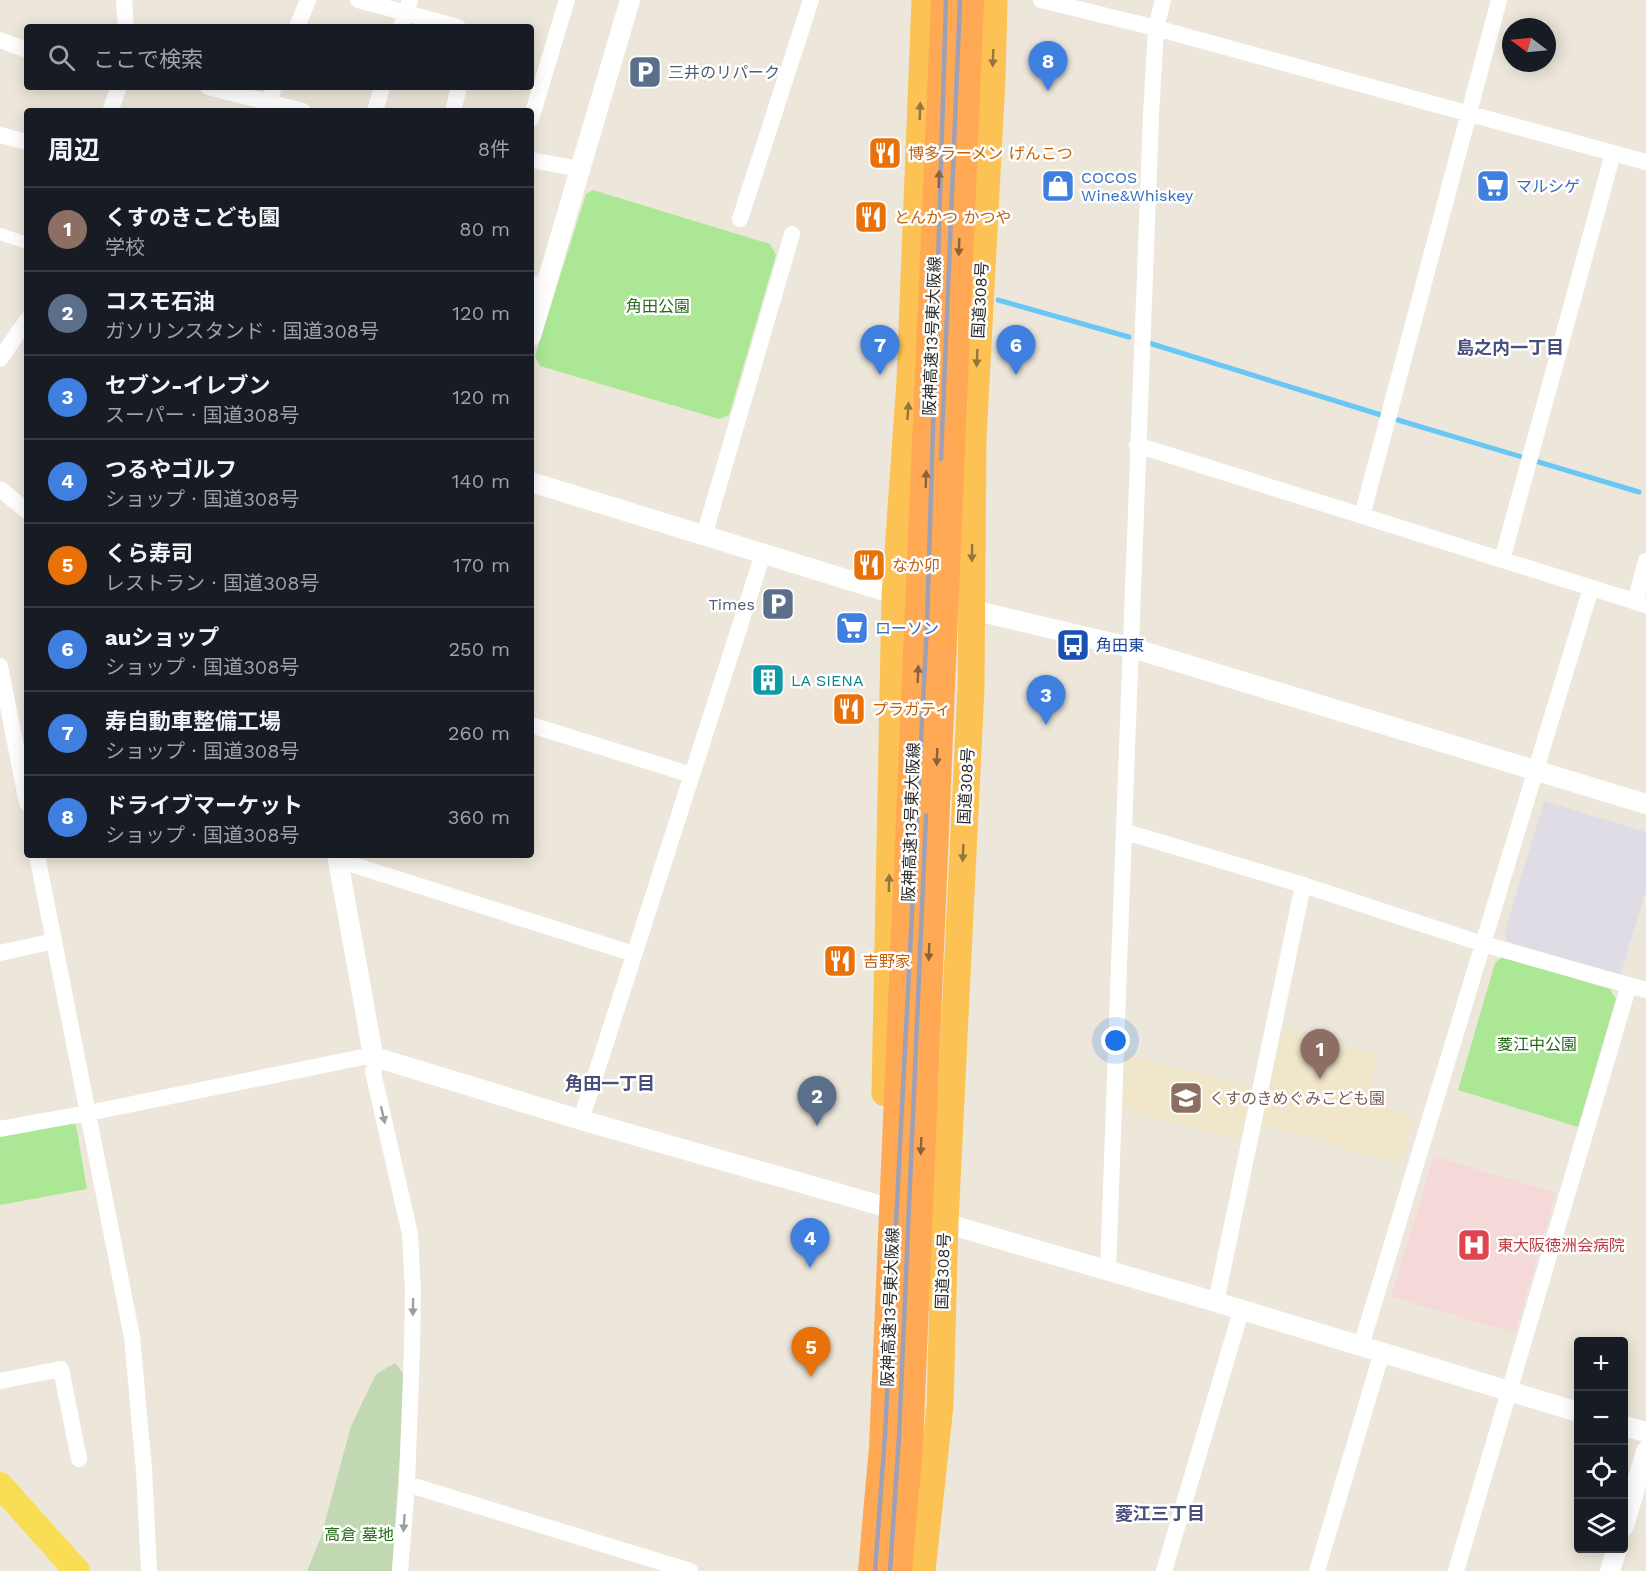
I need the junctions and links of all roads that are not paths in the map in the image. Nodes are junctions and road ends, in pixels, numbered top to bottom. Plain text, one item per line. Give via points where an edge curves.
1 (124, 0) edge
2 (308, 0) edge
3 (358, 0) edge
4 (567, 0) edge
5 (630, 0) edge
6 (811, 0) edge
7 (925, 0) edge
8 (946, 0) edge
9 (969, 0) edge
10 (994, 0) edge
11 (1041, 0) edge
12 (1163, 0) edge
13 (1499, 0) edge
14 (405, 13) edge
15 (126, 24) edge
16 (298, 24) edge
17 (447, 24) edge
18 (1156, 28) junction
19 (0, 40) edge
20 (24, 49) edge
21 (118, 90) edge
22 (235, 90) edge
23 (381, 90) edge
24 (458, 90) edge
25 (271, 94) edge
26 (111, 108) edge
27 (297, 108) edge
28 (376, 108) edge
29 (454, 108) edge
30 (534, 109) edge
31 (1468, 112) junction
32 (0, 135) edge
33 (24, 141) edge
34 (1613, 153) junction
35 (534, 161) edge
36 (1646, 162) edge
37 (580, 169) junction
38 (740, 219) dead end
39 (0, 234) edge
40 (792, 234) dead end
41 (24, 242) edge
42 (538, 285) edge
43 (534, 314) edge
44 (24, 324) edge
45 (0, 359) edge
46 (1137, 445) junction
47 (534, 483) edge
48 (0, 489) edge
49 (24, 509) edge
50 (1362, 516) junction
51 (704, 536) junction
52 (763, 554) junction
53 (1503, 560) junction
54 (1646, 561) edge
55 (1591, 588) junction
56 (895, 595) junction
57 (1641, 603) edge
58 (971, 609) junction
59 (1129, 647) junction
60 (0, 666) edge
61 (534, 725) edge
62 (1535, 771) junction
63 (692, 775) junction
64 (24, 788) edge
65 (1646, 804) edge
66 (1126, 832) junction
67 (39, 858) edge
68 (339, 858) edge
69 (342, 858) edge
70 (1303, 885) junction
71 (54, 941) junction
72 (1483, 944) junction
73 (0, 953) edge
74 (634, 954) junction
75 (1629, 985) junction
76 (1646, 990) edge
77 (375, 1057) junction
78 (88, 1113) junction
79 (581, 1120) junction
80 (0, 1129) edge
81 (881, 1206) junction
82 (945, 1223) junction
83 (1108, 1271) junction
84 (1216, 1302) junction
85 (1241, 1311) junction
86 (1361, 1346) junction
87 (1382, 1352) junction
88 (0, 1381) edge
89 (1510, 1392) junction
90 (1574, 1411) edge
91 (1628, 1427) edge
92 (1646, 1432) edge
93 (1646, 1451) edge
94 (79, 1460) dead end
95 (407, 1484) junction
96 (0, 1485) edge
97 (1628, 1510) edge
98 (1615, 1553) edge
99 (77, 1571) edge
100 (149, 1571) edge
101 (400, 1571) edge
102 (690, 1571) edge
103 (861, 1571) edge
104 (873, 1571) edge
105 (897, 1571) edge
106 (922, 1571) edge
107 (1164, 1571) edge
108 (1317, 1571) edge
109 (1456, 1571) edge
110 (1610, 1571) edge

1 - 15 street
2 - 16 street
3 - 14 street
4 - 30 street
5 - 37 street
6 - 38 street
56 -> 7 highway via 910,380
104 -> 8 highway, 阪神高速13号東大阪線 via 885,1435
9 -> 105 highway, 阪神高速13号東大阪線 via 908,1446
10 -> 58 highway, 国道308号 via 973,439
11 - 18 street
12 - 18 street
13 - 31 street
14 - 17 street
18 - 31 street
18 - 46 street
19 - 20 street
21 - 26 street
22 - 25 street
23 - 28 street
24 - 29 street
25 - 27 street
31 - 34 street
31 - 50 street
32 - 33 street
34 - 36 street
34 - 53 street
35 - 37 street
37 - 42 street
39 - 41 street
40 - 51 street
42 - 43 street
44 - 45 street
46 - 50 street
46 - 59 street
47 - 51 street
48 - 49 street
50 - 53 street
51 - 52 street
52 - 56 street
52 - 63 street
53 - 55 street
54 - 57 street
55 - 57 street
55 - 62 street
56 - 58 street
81 -> 56 highway
58 - 59 street
58 -> 82 highway, 国道308号 via 971,688
59 - 62 street
59 - 66 street
60 - 64 street
61 - 63 street
62 - 65 street
62 - 72 street
63 - 74 street
66 - 70 street
66 - 83 street
67 - 71 street
68 - 77 street
69 - 74 street
70 - 72 street
70 - 84 street
71 - 73 street
71 - 78 street
72 - 75 street
72 - 86 street
74 - 79 street
75 - 76 street
75 - 89 street
77 - 78 street
77 - 79 street
77 -> 95 street via 373,1072 410,1234 413,1292
78 - 80 street
78 - 100 street via 132,1337
79 - 81 street
81 - 82 street
81 - 103 highway via 870,1468
82 - 83 street
82 - 106 highway, 国道308号 via 940,1406
83 - 84 street
84 - 85 street
85 - 86 street
85 - 107 street
86 - 87 street
87 - 89 street
87 - 108 street
88 - 94 street via 61,1369
89 - 90 street
89 - 109 street
91 - 92 street
93 - 97 street
95 -> 101 street
95 - 102 street
96 - 99 main road
98 - 110 street

